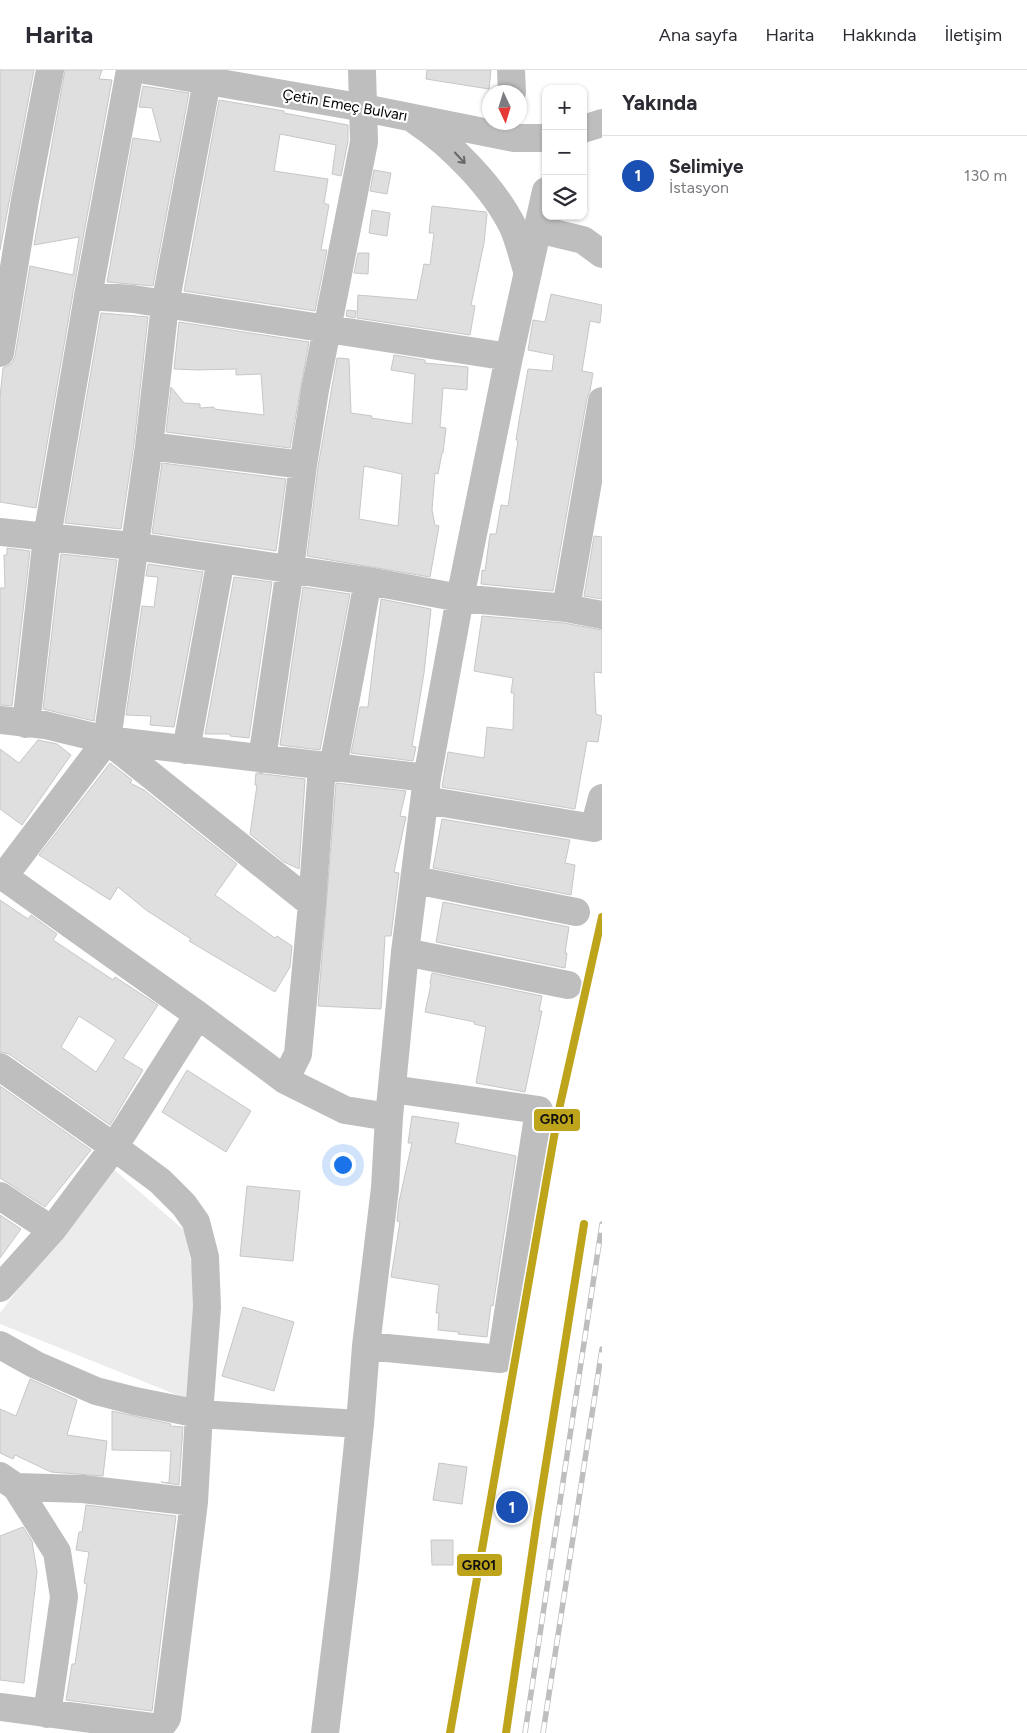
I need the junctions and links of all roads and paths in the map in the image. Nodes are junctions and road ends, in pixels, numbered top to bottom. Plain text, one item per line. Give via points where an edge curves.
1 (50, 70) edge
2 (130, 70) edge
3 (145, 70) edge
4 (362, 70) edge
5 (511, 70) edge
6 (207, 76) edge
7 (512, 85) edge
8 (364, 108) junction
9 (408, 116) junction
10 (602, 123) edge
11 (482, 126) edge
12 (587, 128) edge
13 (514, 130) edge
14 (542, 137) edge
15 (542, 208) edge
16 (537, 229) junction
17 (600, 249) edge
18 (527, 271) junction
19 (88, 296) junction
20 (165, 305) junction
21 (327, 330) junction
22 (0, 353) edge
23 (509, 358) junction
24 (602, 400) edge
25 (149, 446) junction
26 (303, 465) junction
27 (0, 532) edge
28 (47, 537) junction
29 (136, 546) junction
30 (221, 559) junction
31 (290, 569) junction
32 (368, 581) junction
33 (460, 598) junction
34 (566, 608) junction
35 (602, 615) edge
36 (13, 722) edge
37 (107, 740) junction
38 (186, 750) junction
39 (262, 759) junction
40 (327, 766) junction
41 (426, 789) junction
42 (602, 798) edge
43 (2, 875) edge
44 (414, 880) junction
45 (312, 904) junction
46 (576, 912) dead end
47 (405, 952) junction
48 (568, 985) dead end
49 (198, 1015) junction
50 (0, 1067) edge
51 (285, 1080) junction
52 (392, 1089) junction
53 (389, 1118) junction
54 (114, 1147) junction
55 (0, 1196) edge
56 (52, 1230) junction
57 (0, 1288) edge
58 (0, 1345) edge
59 (366, 1346) junction
60 (198, 1414) junction
61 (360, 1424) junction
62 (8, 1481) edge
63 (194, 1502) junction
64 (0, 1707) edge
65 (47, 1714) junction
66 (109, 1727) edge
67 (324, 1733) edge

1 - 22 street
2 - 19 street
3 - 6 street, Çetin Emeç Bulvarı
4 - 8 street
5 - 7 street
6 - 8 street, Çetin Emeç Bulvarı
6 - 20 street
8 - 9 street, Çetin Emeç Bulvarı
8 - 21 street via 364,142
9 - 11 street, Çetin Emeç Bulvarı
9 -> 18 street via 436,134 460,156 492,194 512,227
10 - 12 street
13 - 14 street, Çetin Emeç Bulvarı
15 - 16 street
16 - 17 street via 583,240
16 - 18 street
18 - 23 street
19 - 20 street
19 - 28 street
20 - 21 street
20 - 25 street
21 - 23 street
21 - 26 street
23 - 33 street
24 - 34 street
25 - 26 street
25 - 29 street
26 - 31 street
27 - 28 street
28 - 29 street
28 - 36 street
29 - 30 street
29 - 37 street
30 - 31 street
30 - 38 street
31 - 32 street
31 - 39 street
32 - 33 street
32 - 40 street
33 - 34 street
33 - 41 street
34 - 35 street
36 - 37 street via 45,725
37 - 38 street
37 - 43 street
37 - 45 street
38 - 39 street
39 - 40 street
40 - 41 street
40 - 45 street
41 - 42 street via 594,828
41 - 44 street
43 - 49 street
44 - 46 street
44 - 47 street
45 - 51 street via 298,1054
47 - 48 street
47 - 52 street
49 - 51 street
49 - 54 street
50 - 54 street
51 - 53 street via 345,1110
52 - 53 street
52 - 59 street via 539,1110 500,1359
53 - 59 street via 385,1188
54 - 56 street
54 - 60 street via 160,1181 196,1222 205,1258 207,1307
55 - 56 street
56 - 57 street
58 - 60 street via 96,1391
59 - 61 street
60 - 61 street
60 - 63 street
61 - 67 street
62 - 63 street
62 - 65 street via 57,1552 64,1597
63 - 66 street via 167,1718 162,1725 152,1727
64 - 65 street
65 - 66 street

